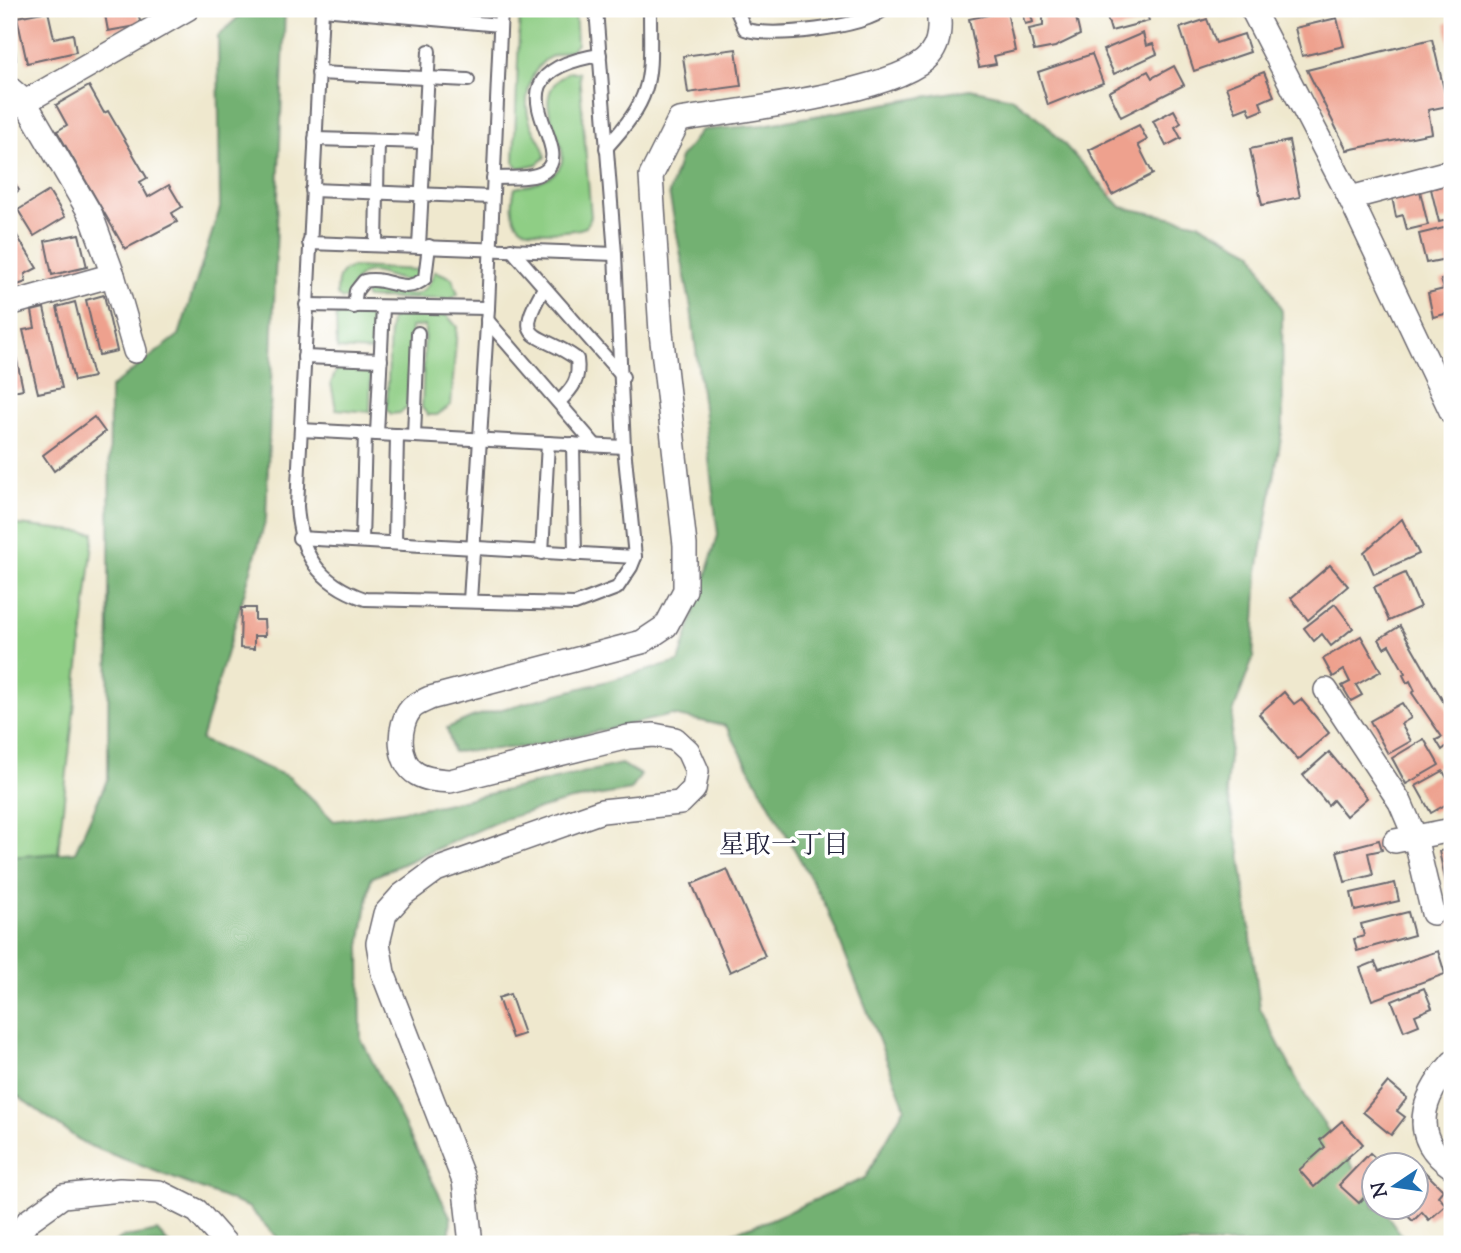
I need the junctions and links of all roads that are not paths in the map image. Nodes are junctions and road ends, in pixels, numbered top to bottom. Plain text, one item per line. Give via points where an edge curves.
1 (187, 9) edge
2 (322, 9) edge
3 (501, 9) edge
4 (596, 9) edge
5 (650, 9) edge
6 (736, 9) edge
7 (884, 9) edge
8 (938, 9) edge
9 (1252, 9) edge
10 (160, 17) edge
11 (500, 25) junction
12 (429, 51) dead end
13 (600, 55) junction
14 (318, 73) junction
15 (428, 78) junction
16 (468, 80) dead end
17 (14, 99) edge
18 (315, 139) junction
19 (378, 141) junction
20 (425, 142) junction
21 (606, 148) junction
22 (1452, 171) edge
23 (493, 178) junction
24 (312, 190) junction
25 (376, 192) junction
26 (422, 194) junction
27 (492, 197) junction
28 (1350, 198) junction
29 (309, 243) junction
30 (376, 245) junction
31 (424, 246) junction
32 (489, 248) junction
33 (511, 249) junction
34 (615, 254) junction
35 (113, 275) junction
36 (544, 288) junction
37 (9, 303) edge
38 (306, 305) junction
39 (354, 307) junction
40 (383, 307) junction
41 (488, 314) junction
42 (418, 333) dead end
43 (135, 351) dead end
44 (304, 357) junction
45 (381, 359) junction
46 (622, 377) junction
47 (559, 402) junction
48 (1452, 413) edge
49 (301, 429) junction
50 (371, 433) junction
51 (397, 435) junction
52 (414, 436) junction
53 (481, 440) junction
54 (548, 443) junction
55 (573, 444) junction
56 (595, 445) junction
57 (624, 447) junction
58 (299, 538) junction
59 (362, 541) junction
60 (396, 543) junction
61 (473, 548) junction
62 (542, 553) junction
63 (575, 554) junction
64 (635, 557) junction
65 (470, 601) junction
66 (1326, 690) dead end
67 (1452, 830) edge
68 (1405, 839) junction
69 (1433, 913) dead end
70 (1452, 1063) edge
71 (1452, 1167) edge
72 (12, 1244) edge
73 (226, 1244) edge
74 (471, 1244) edge

1 - 10 street
2 - 11 lane
2 - 14 lane
3 - 11 lane
4 - 13 lane
5 - 21 lane via 649,83 635,117
6 - 7 lane via 745,29 773,35 871,19
8 - 74 street via 938,37 931,55 914,68 837,93 679,120 651,176 685,545 685,590 666,626 642,642 430,698 412,708 400,733 408,765 415,774 431,779 450,781 628,737 654,735 675,739 688,751 697,771 694,789 680,803 602,811 436,870 385,914 378,943 383,973 464,1181
9 - 28 street
10 - 17 street
11 - 23 lane
12 - 15 lane
13 - 21 lane
13 - 23 lane via 565,61 544,77 537,109 552,147 552,162 545,170
14 - 15 lane
14 - 18 lane
15 - 16 lane
15 - 20 lane
17 - 35 street via 91,215
18 - 19 lane
18 - 24 lane
19 - 20 lane
19 - 25 lane
20 - 26 lane
21 - 34 lane
22 - 28 street
23 - 27 lane
24 - 25 lane
24 - 29 lane
25 - 26 lane
25 - 30 lane
26 - 27 lane
26 - 31 lane
27 - 32 lane
28 - 48 street
29 - 30 lane
29 - 38 lane
30 - 31 lane
31 - 32 lane
31 - 39 lane via 425,278 416,286 400,288 379,279 364,281 356,291
32 - 33 lane
32 - 41 lane
33 - 34 lane
33 - 36 lane
34 - 46 lane
35 - 37 street
35 - 43 street
36 - 46 lane
36 - 47 lane via 529,314 528,326 534,335 577,359 579,370 576,384
38 - 39 lane
38 - 44 lane
39 - 40 lane
40 - 41 lane
40 - 45 lane
41 - 47 lane
41 - 53 lane
42 - 52 lane
44 - 45 lane
44 - 49 lane
45 - 50 lane
46 - 57 lane
47 - 56 lane
49 - 50 lane
49 - 58 lane
50 - 51 lane
50 - 59 lane
51 - 52 lane
51 - 60 lane
52 - 53 lane
53 - 54 lane
53 - 61 lane
54 - 55 lane
54 - 62 lane
55 - 56 lane
55 - 63 lane
56 - 57 lane
57 - 64 lane
58 - 59 lane
58 - 65 lane via 322,574 341,590 365,598
59 - 60 lane
60 - 61 lane
61 - 62 lane
61 - 65 lane
62 - 63 lane
63 - 64 lane
64 - 65 lane via 617,588 575,604
66 - 68 street via 1400,802
67 - 68 street
68 - 69 street
70 - 71 street via 1426,1100 1424,1118 1427,1138 1440,1159
72 - 73 street via 28,1221 63,1196 120,1190 159,1192 197,1211

